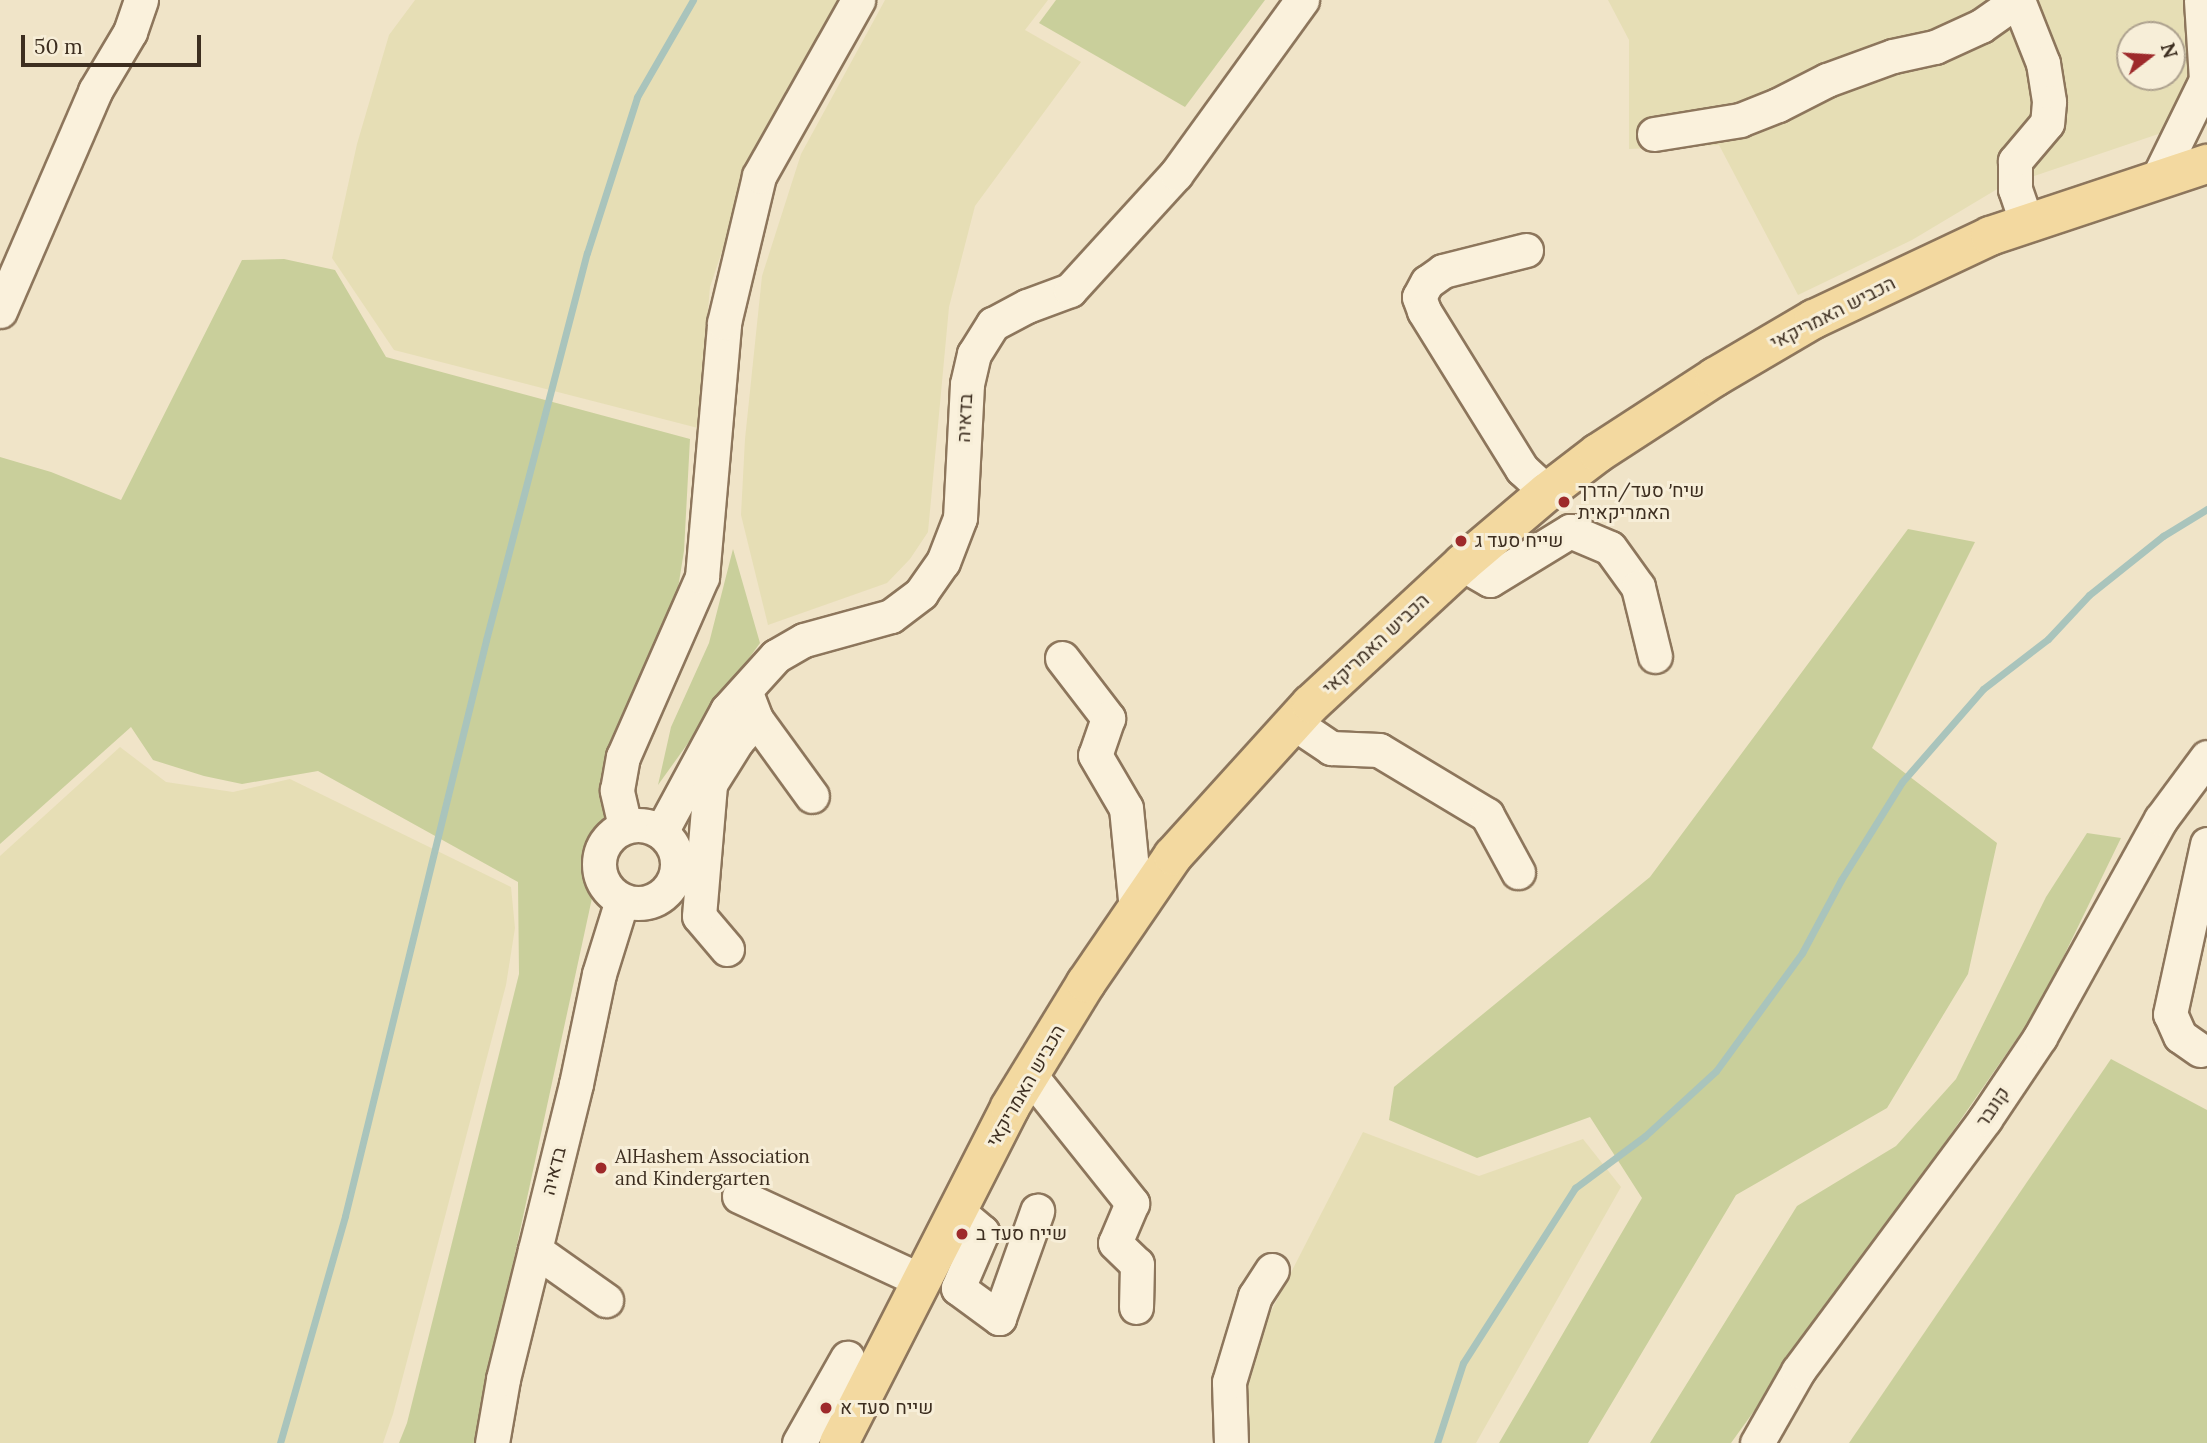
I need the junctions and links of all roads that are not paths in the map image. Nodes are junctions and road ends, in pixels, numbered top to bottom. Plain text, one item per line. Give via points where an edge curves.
1 (141, 0) edge
2 (858, 0) edge
3 (1302, 0) edge
4 (2200, 0) edge
5 (1654, 134) dead end
6 (2207, 164) edge
7 (2157, 180) junction
8 (2027, 223) junction
9 (1526, 250) dead end
10 (0, 311) edge
11 (1547, 492) junction
12 (1462, 564) junction
13 (1655, 656) dead end
14 (1062, 658) dead end
15 (751, 705) junction
16 (1294, 723) junction
17 (2206, 762) edge
18 (812, 796) dead end
19 (625, 826) junction
20 (661, 832) junction
21 (2207, 844) edge
22 (1518, 872) dead end
23 (622, 900) junction
24 (1136, 911) junction
25 (727, 949) dead end
26 (2200, 1051) dead end
27 (1030, 1075) junction
28 (740, 1196) dead end
29 (957, 1211) junction
30 (1037, 1211) dead end
31 (535, 1250) junction
32 (1272, 1270) dead end
33 (922, 1281) junction
34 (606, 1300) dead end
35 (1136, 1307) dead end
36 (847, 1359) dead end
37 (824, 1434) edge
38 (492, 1443) edge
39 (1231, 1443) edge
40 (1757, 1443) edge

1 - 10 street via 130,32 95,91
2 - 19 street via 759,176 724,323 702,577 623,757 617,790
3 - 15 street, בדאיה via 1175,174 1070,290 993,324 974,354 967,384 960,518 943,562 921,593 891,616 804,640 776,656
4 - 7 street via 2206,80
5 - 8 street via 1753,115 1871,64 1935,47 1982,26 2018,0 2043,63 2049,102 2048,123 2015,161 2015,188
6 - 7 main road, הכביש האמריקאי
7 - 8 main road, הכביש האמריקאי
8 - 11 main road, הכביש האמריקאי via 1814,319 1703,384
9 - 11 street via 1443,271 1427,282 1419,297 1522,469
11 - 12 main road, הכביש האמריקאי
12 - 13 street via 1490,580 1570,531 1610,548 1638,587
12 - 16 main road, הכביש האמריקאי
14 - 24 street via 1108,718 1095,755 1126,808
15 - 18 street
15 - 20 street, בדאיה via 727,710
15 - 25 street via 737,741 710,784 699,916
16 - 22 street via 1331,748 1379,750 1487,815
16 - 24 main road, הכביש האמריקאי via 1173,856
17 - 40 street, קונבר via 2161,818 2040,1037 1985,1119 1798,1371
19 - 20 street via 643,825
19 - 23 street via 604,843 598,862 602,882
20 - 23 street via 676,853 670,887 648,902
21 - 26 street via 2170,1014 2180,1036
23 - 31 street, בדאיה via 599,974
24 - 27 main road, הכביש האמריקאי
27 - 29 main road, הכביש האמריקאי
27 - 35 street via 1132,1203 1115,1243 1137,1264
28 - 33 street
29 - 30 street via 982,1232 958,1288 999,1318
29 - 33 main road, הכביש האמריקאי
31 - 34 street
31 - 38 street, בדאיה
32 - 39 street via 1255,1296 1229,1382
33 - 37 main road, הכביש האמריקאי
36 - 37 street

